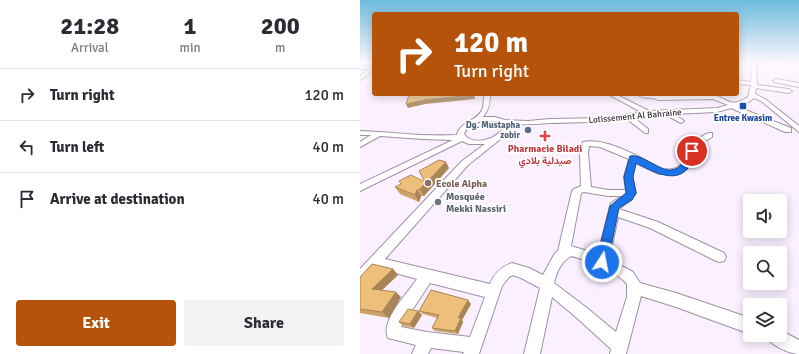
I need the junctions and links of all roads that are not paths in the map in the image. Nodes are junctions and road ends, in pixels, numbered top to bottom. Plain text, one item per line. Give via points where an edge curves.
1 (754, 80) edge
2 (776, 81) dead end
3 (739, 82) edge
4 (754, 85) junction
5 (799, 85) edge
6 (789, 91) dead end
7 (753, 95) junction
8 (487, 96) edge
9 (615, 96) edge
10 (643, 96) edge
11 (657, 96) edge
12 (712, 96) edge
13 (734, 106) junction
14 (487, 107) junction
15 (657, 112) junction
16 (665, 112) junction
17 (648, 113) junction
18 (629, 117) junction
19 (502, 121) junction
20 (681, 121) dead end
21 (472, 122) junction
22 (528, 123) junction
23 (465, 126) junction
24 (788, 130) dead end
25 (799, 130) edge
26 (644, 131) dead end
27 (360, 133) edge
28 (380, 133) junction
29 (709, 135) dead end
30 (426, 136) junction
31 (502, 136) junction
32 (463, 138) junction
33 (360, 145) edge
34 (633, 158) junction
35 (465, 163) junction
36 (360, 188) edge
37 (586, 189) junction
38 (631, 193) junction
39 (613, 212) junction
40 (564, 253) junction
41 (720, 257) dead end
42 (375, 262) junction
43 (602, 262) junction
44 (427, 276) junction
45 (360, 278) edge
46 (547, 286) junction
47 (635, 288) junction
48 (494, 292) junction
49 (743, 324) edge
50 (786, 342) edge
51 (423, 347) edge
52 (472, 349) edge
53 (618, 349) edge
54 (799, 349) edge
55 (532, 354) edge

1 - 4 street
2 - 5 street
3 - 4 street
4 - 6 street
4 - 7 street
7 - 13 street, Lotissement Al Bahraine via 748,101
7 - 25 street via 763,100
8 - 14 street
9 - 17 street
10 - 11 street
11 - 15 street
12 - 13 street
13 - 16 street, Lotissement Al Bahraine via 717,110
13 - 24 street
14 - 19 street
14 - 21 street via 482,116
15 - 16 street, Lotissement Al Bahraine
15 - 17 street, Lotissement Al Bahraine
16 - 20 street
17 - 18 street, Lotissement Al Bahraine
18 - 22 street, Lotissement Al Bahraine
18 - 26 street
19 - 21 street, Lotissement Al Bahraine via 486,119
19 - 22 street, Lotissement Al Bahraine
19 - 31 street via 508,128
21 - 23 street
22 - 31 street, Lotissement Al Bahraine
23 - 30 street via 442,134
23 - 32 street via 461,131
27 - 28 street
28 - 30 street
28 - 33 street
29 - 34 street via 699,142 684,167 675,172 662,172
30 - 32 street via 441,139
31 - 32 street via 483,142
31 - 35 street
32 - 35 street via 468,148
32 - 36 street
34 - 37 street via 602,145 586,144
34 - 38 street via 628,177
35 - 42 street
37 - 38 street via 608,193
37 - 40 street via 575,194
38 - 39 street via 615,206
39 - 41 street via 646,222
39 - 43 street
40 - 43 street via 576,252
40 - 46 street via 555,263
42 - 44 street
42 - 45 street
43 - 47 street via 629,277
44 - 48 street
44 - 51 street via 392,328 395,335
46 - 48 street via 512,268 499,279
46 - 53 street via 577,309
46 - 55 street
47 - 49 street
47 - 53 street via 634,302
48 - 52 street
50 - 54 street
51 - 52 street

